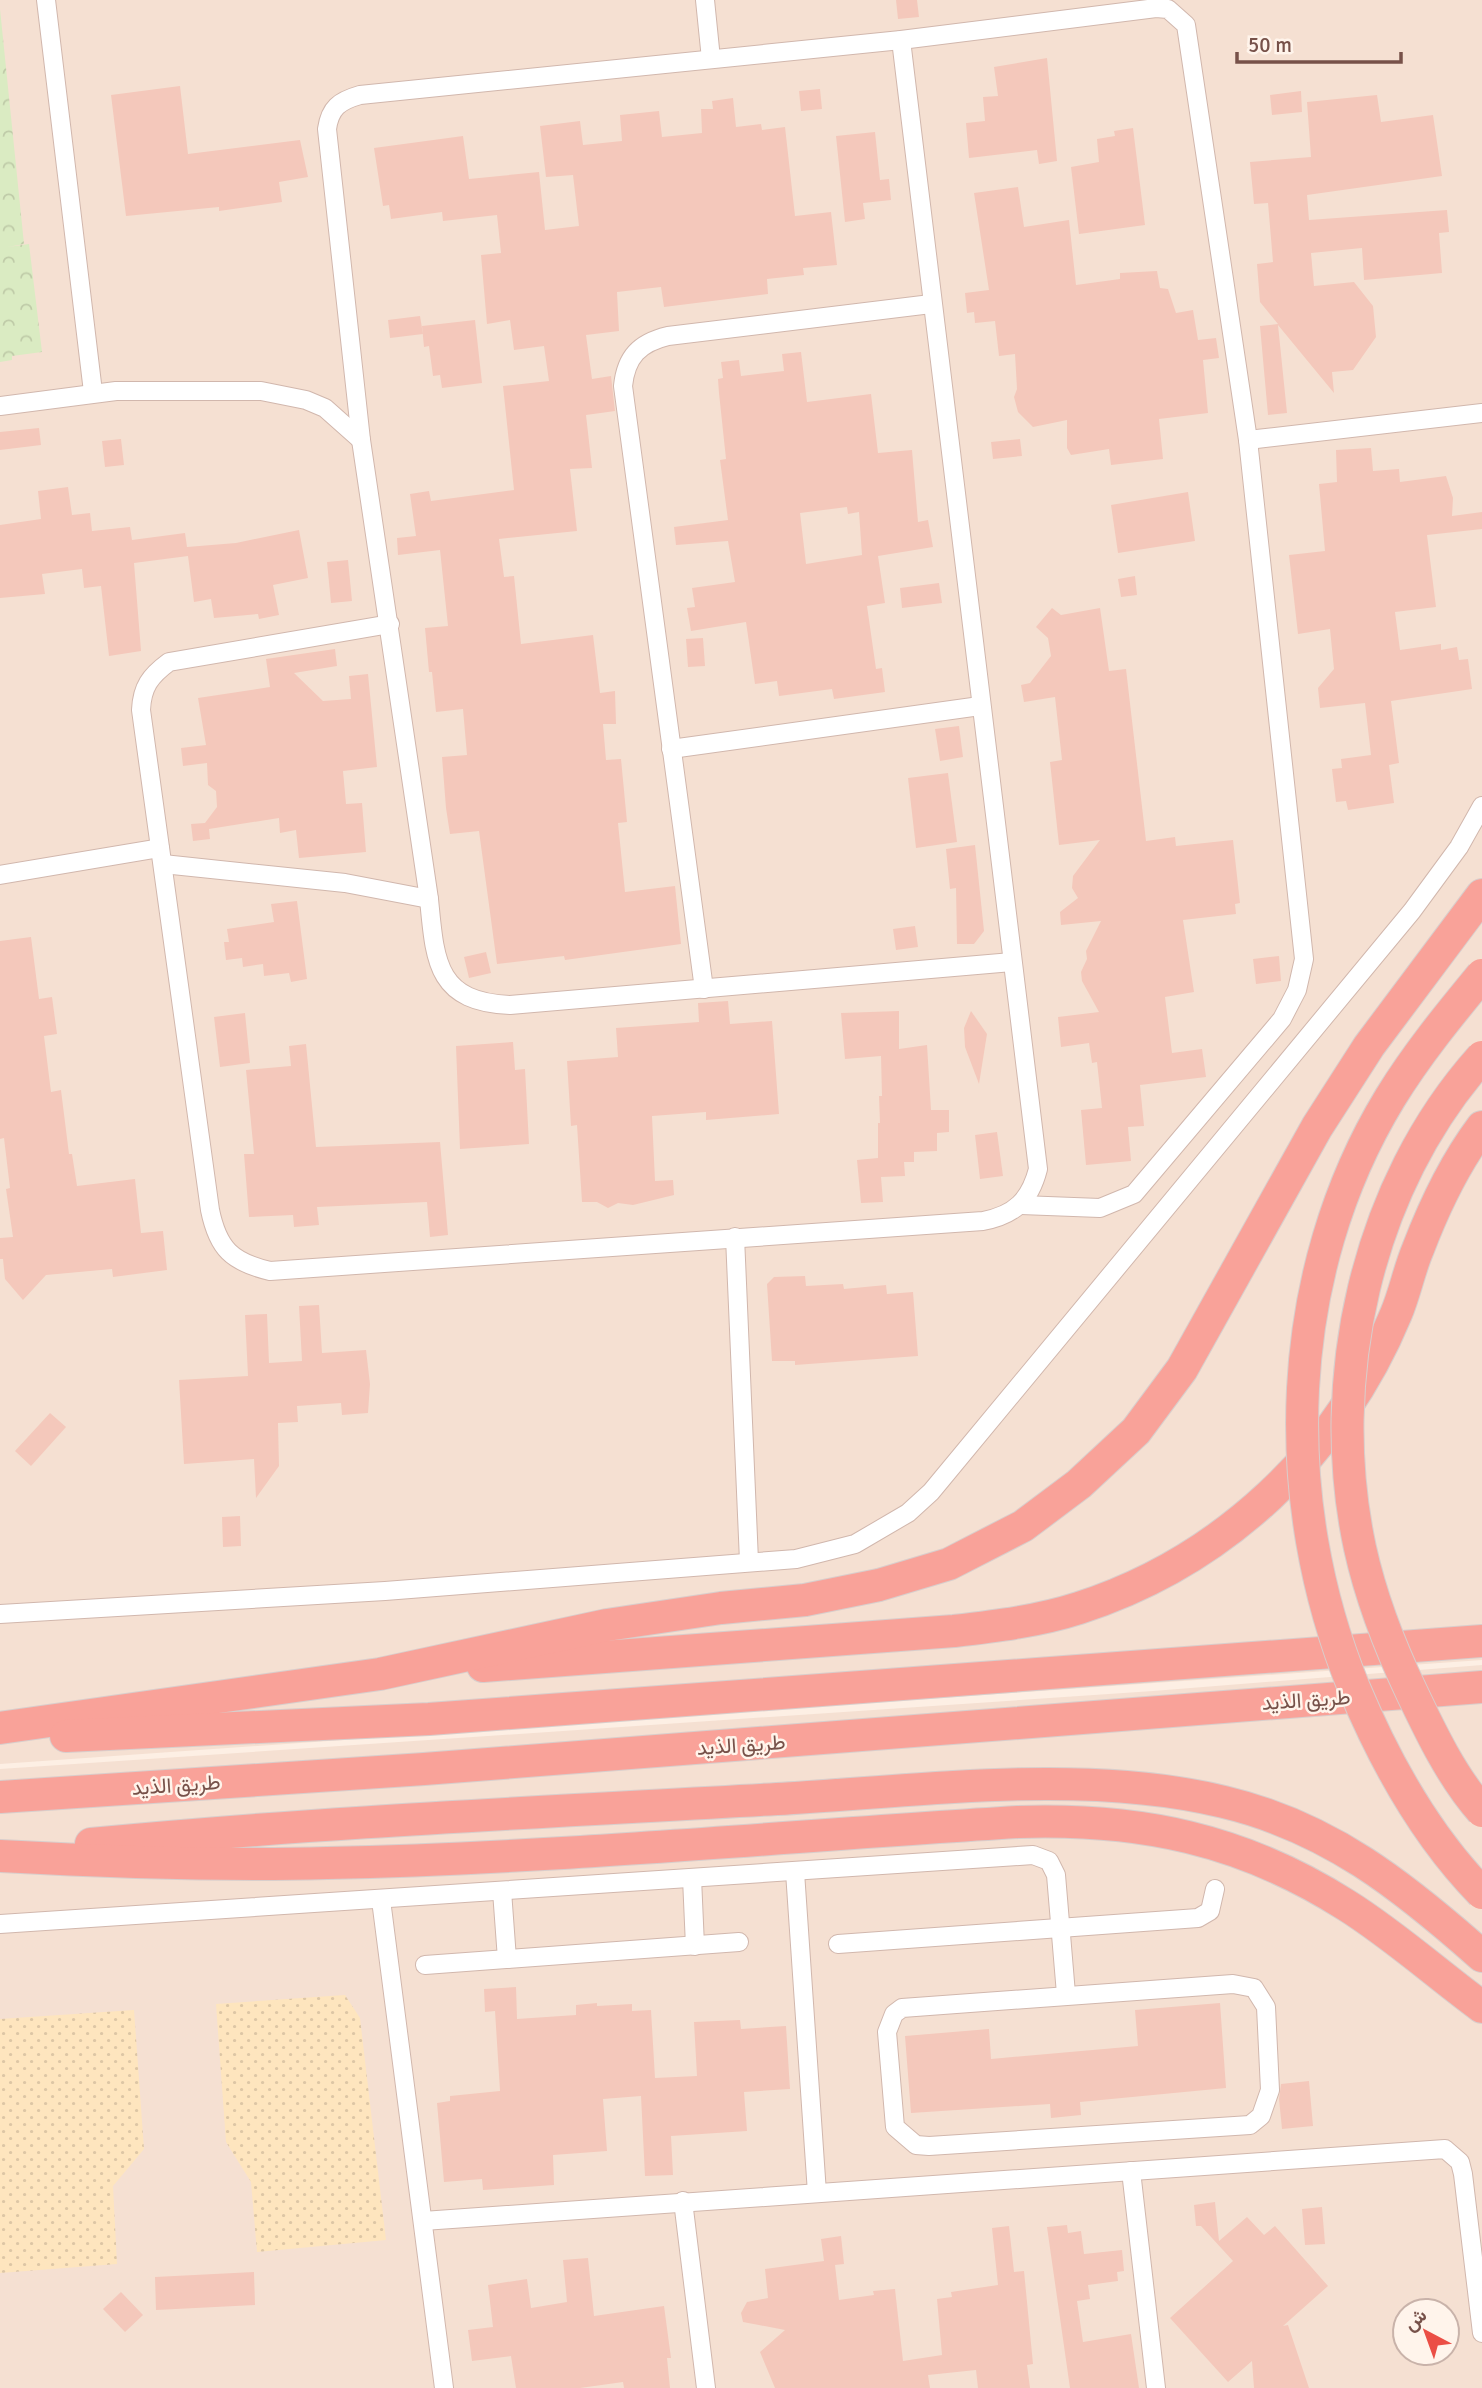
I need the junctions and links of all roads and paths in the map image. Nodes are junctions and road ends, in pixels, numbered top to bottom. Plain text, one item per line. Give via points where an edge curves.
1 (46, 0) edge
2 (705, 0) edge
3 (901, 40) junction
4 (711, 59) junction
5 (931, 304) junction
6 (93, 392) junction
7 (0, 406) edge
8 (1482, 414) edge
9 (361, 440) junction
10 (1248, 440) junction
11 (390, 624) junction
12 (980, 706) junction
13 (671, 749) junction
14 (1482, 806) edge
15 (162, 856) junction
16 (0, 875) edge
17 (1482, 895) edge
18 (429, 899) junction
19 (1012, 962) junction
20 (1482, 975) edge
21 (704, 989) junction
22 (1482, 1057) edge
23 (1482, 1127) edge
24 (1021, 1205) junction
25 (735, 1237) junction
26 (749, 1561) junction
27 (0, 1614) edge
28 (1482, 1641) edge
29 (380, 1674) junction
30 (1482, 1686) edge
31 (0, 1728) edge
32 (0, 1737) edge
33 (0, 1797) edge
34 (1482, 1811) edge
35 (0, 1855) edge
36 (795, 1872) junction
37 (692, 1878) junction
38 (1215, 1889) dead end
39 (502, 1891) junction
40 (1482, 1894) edge
41 (381, 1900) junction
42 (0, 1924) edge
43 (1062, 1929) junction
44 (739, 1942) dead end
45 (838, 1944) dead end
46 (695, 1946) junction
47 (1482, 1956) edge
48 (507, 1959) junction
49 (425, 1965) dead end
50 (1066, 1994) junction
51 (1482, 2007) edge
52 (1131, 2171) junction
53 (817, 2193) junction
54 (682, 2201) junction
55 (423, 2221) junction
56 (1482, 2333) edge
57 (444, 2388) edge
58 (706, 2388) edge
59 (1156, 2388) edge

1 - 6 street
2 - 4 street
3 - 4 street
3 - 5 street
3 - 10 street via 1156,8 1179,15 1190,37
4 - 9 street via 360,95 336,106 327,129
5 - 12 street
5 - 13 street via 668,337 650,341 635,352 625,368 623,386
6 - 7 street
6 - 9 street via 282,394 325,408
8 - 10 street
9 - 11 street
10 - 24 street via 1304,943 1297,990 1282,1019 1133,1194 1100,1208
11 - 15 street via 190,657 169,662 152,674 142,692 141,710
11 - 18 street
12 - 13 street
12 - 19 street
13 - 21 street
14 - 26 street via 1459,848 1412,911 931,1492 908,1513 855,1544 796,1559
15 - 16 street
15 - 18 street
15 - 25 street via 210,1210 215,1233 228,1252 247,1265 270,1271
17 - 29 highway via 1369,1046 1317,1127 1182,1369 1136,1431 1079,1484 1023,1526 949,1564 879,1585 805,1600 607,1625
18 - 21 street via 440,970 458,991 483,1003
19 - 21 street
19 - 24 street via 1038,1169 1033,1189
20 - 40 highway, bridge via 1411,1066 1354,1171 1327,1246 1309,1324 1302,1404 1303,1483 1315,1562 1338,1649 1373,1732 1417,1811
22 - 34 highway, bridge via 1438,1116 1406,1172 1381,1232 1363,1293 1347,1421 1350,1485 1360,1548 1377,1610 1435,1741
23 - 29 highway via 1444,1189 1417,1250 1397,1313 1335,1424 1266,1500 1195,1554 1139,1585 1018,1624
24 - 25 street via 1003,1217 983,1221
25 - 26 street
26 - 27 street via 657,1572
28 - 32 highway via 443,1718
29 - 31 highway
30 - 33 highway, طريق الذيد via 424,1769
35 - 47 highway via 201,1834 458,1817 1010,1786 1139,1786 1228,1802 1313,1834 1392,1879
35 - 51 highway via 211,1864 327,1863 1018,1822 1134,1824 1191,1835 1298,1876 1348,1906
36 - 37 street
36 - 43 street via 1042,1856 1056,1875
36 - 53 street
37 - 39 street
37 - 46 street
38 - 43 street via 1210,1911 1203,1917
39 - 41 street
39 - 48 street
41 - 42 street
41 - 55 street
43 - 45 street
43 - 50 street
44 - 46 street
46 - 48 street
48 - 49 street
50 - 50 street via 1233,1984 1254,1988 1266,2007 1270,2090 1261,2116 1238,2128 929,2146 916,2144 895,2127 887,2032 894,2014 911,2005
52 - 53 street
52 - 56 street via 1445,2149 1461,2162
52 - 59 street
53 - 54 street
54 - 55 street
54 - 58 street
55 - 57 street

